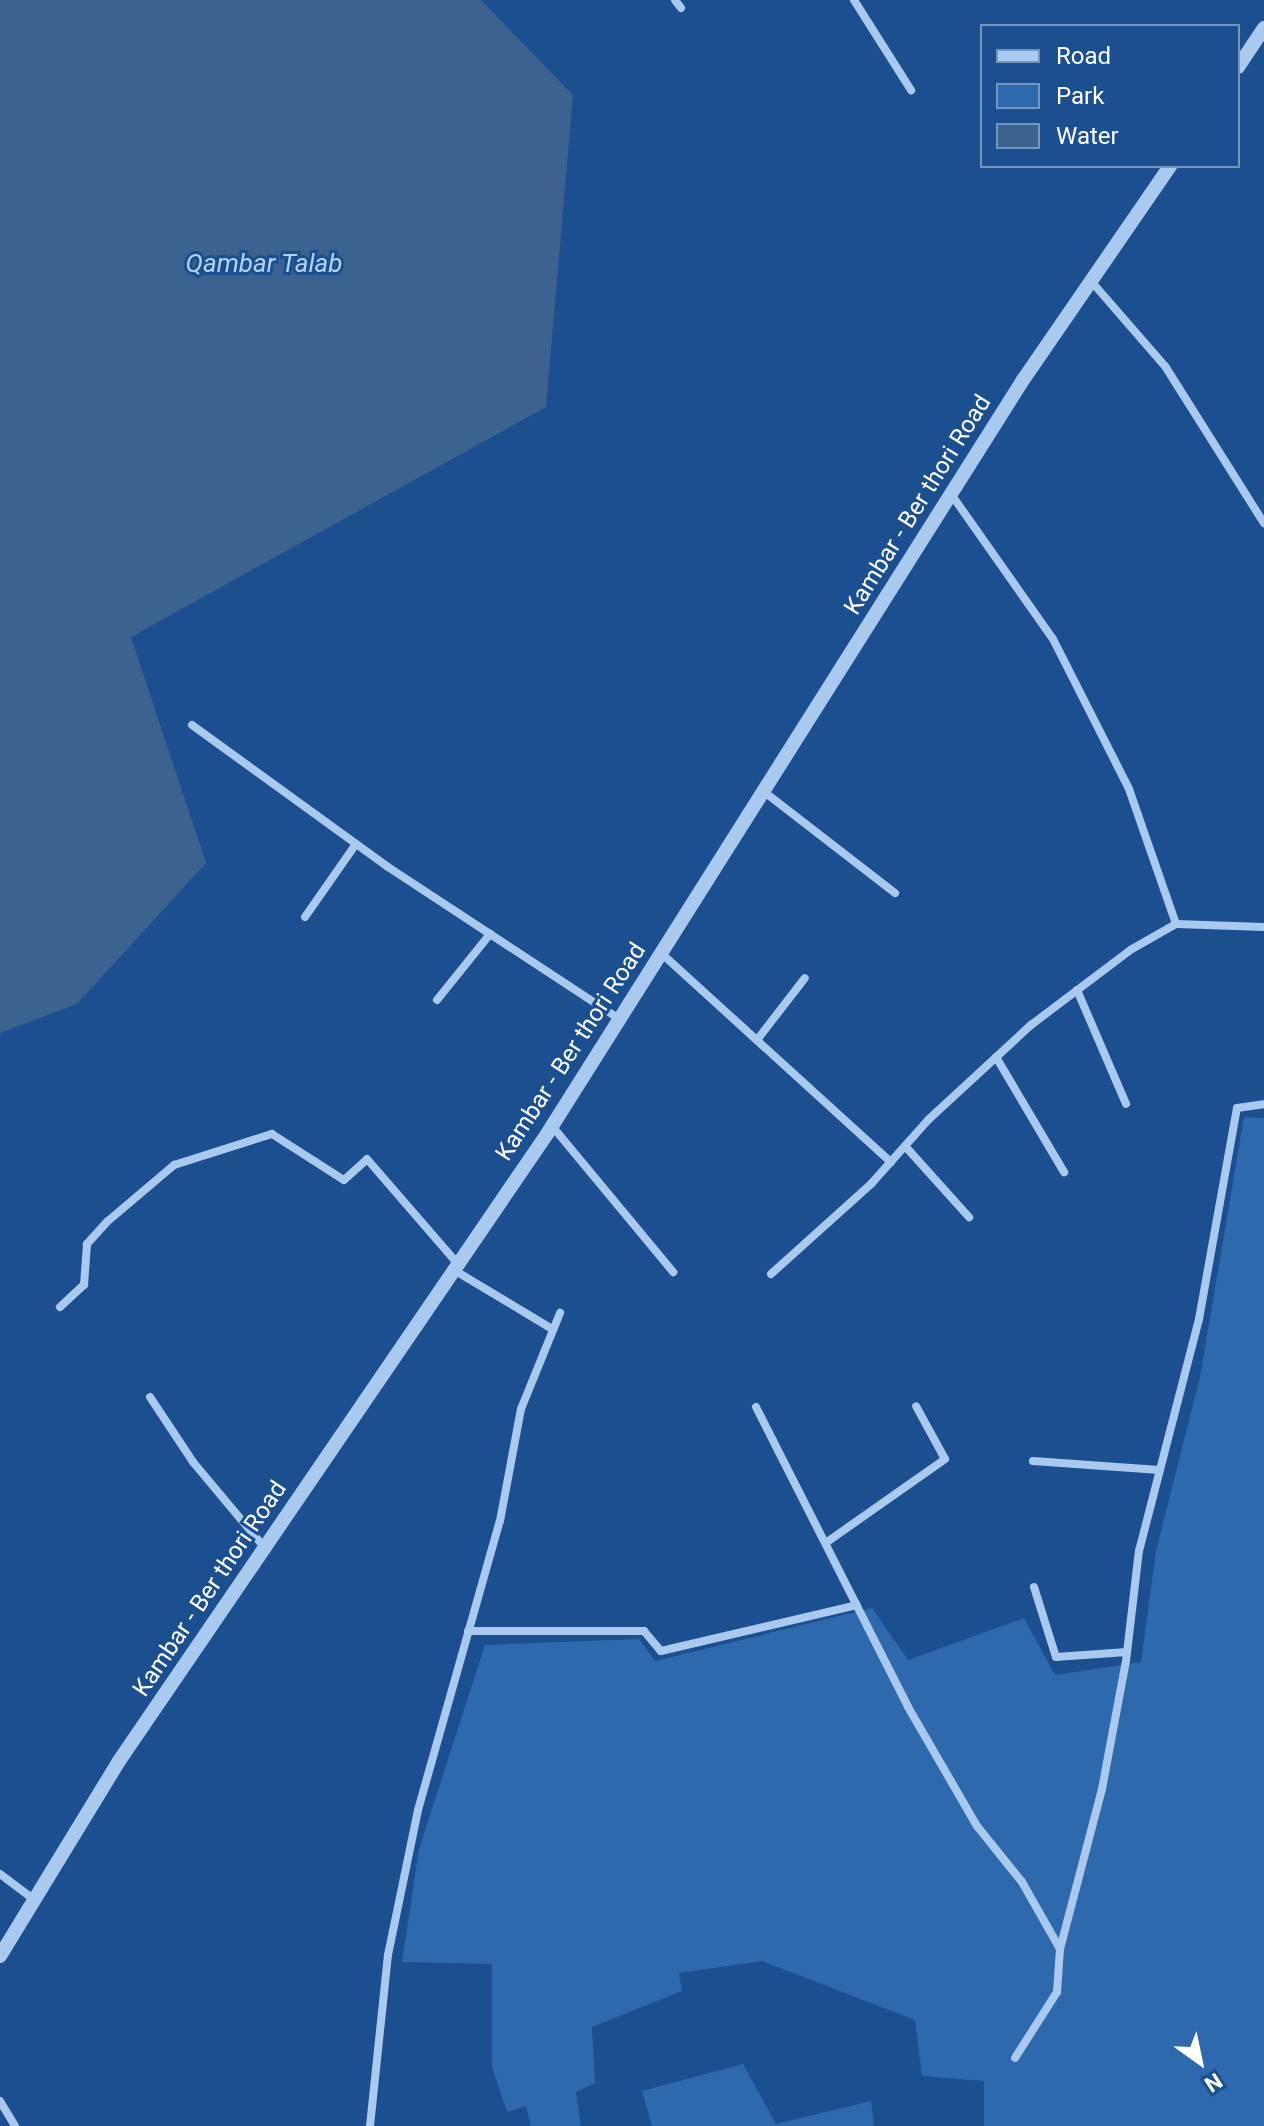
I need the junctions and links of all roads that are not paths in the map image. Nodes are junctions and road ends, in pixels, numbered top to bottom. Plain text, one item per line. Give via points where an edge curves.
1 (675, 0) edge
2 (854, 0) edge
3 (681, 8) dead end
4 (1264, 28) edge
5 (1259, 46) edge
6 (1240, 65) edge
7 (911, 90) dead end
8 (1169, 168) edge
9 (1091, 281) junction
10 (951, 494) junction
11 (1264, 523) edge
12 (192, 725) dead end
13 (763, 791) junction
14 (356, 844) junction
15 (895, 893) dead end
16 (305, 917) dead end
17 (1176, 924) junction
18 (1264, 927) edge
19 (490, 934) junction
20 (661, 953) junction
21 (805, 978) dead end
22 (1077, 990) junction
23 (437, 1000) dead end
24 (619, 1019) junction
25 (757, 1040) junction
26 (996, 1057) junction
27 (1126, 1104) dead end
28 (1264, 1104) edge
29 (552, 1126) junction
30 (905, 1146) junction
31 (891, 1162) junction
32 (1064, 1172) dead end
33 (969, 1217) dead end
34 (456, 1267) junction
35 (673, 1272) dead end
36 (771, 1274) dead end
37 (60, 1307) dead end
38 (560, 1313) dead end
39 (552, 1329) junction
40 (150, 1397) dead end
41 (916, 1406) dead end
42 (756, 1407) dead end
43 (1033, 1461) dead end
44 (1160, 1470) junction
45 (827, 1542) junction
46 (265, 1548) junction
47 (1034, 1587) dead end
48 (857, 1605) junction
49 (468, 1631) junction
50 (1127, 1652) junction
51 (0, 1874) edge
52 (36, 1901) junction
53 (1060, 1949) junction
54 (0, 1956) edge
55 (1015, 2058) dead end
56 (0, 2101) edge
57 (15, 2126) edge
58 (370, 2126) edge

1 - 3 street
2 - 7 street
4 - 5 street
5 - 6 street
8 - 9 street, Kambar - Ber thori Road
9 - 10 street, Kambar - Ber thori Road
9 - 11 street via 1165,366
10 - 13 street, Kambar - Ber thori Road
10 - 17 street via 1053,639 1129,789
12 - 14 street
13 - 15 street
13 - 20 street, Kambar - Ber thori Road
14 - 16 street
14 - 19 street
17 - 18 street
17 - 22 street
19 - 23 street
19 - 24 street
20 - 24 street, Kambar - Ber thori Road
20 - 25 street
21 - 25 street
22 - 26 street
22 - 27 street
24 - 29 street, Kambar - Ber thori Road
25 - 31 street
26 - 30 street
26 - 32 street
28 - 44 street via 1237,1108 1199,1319
29 - 34 street, Kambar - Ber thori Road
29 - 35 street
30 - 31 street
30 - 33 street
31 - 36 street
34 - 37 street via 367,1159 344,1180 272,1134 174,1165 87,1244 84,1285
34 - 39 street
34 - 46 street, Kambar - Ber thori Road
38 - 39 street
39 - 49 street via 521,1409 500,1521
40 - 46 street via 193,1462
41 - 45 street via 945,1459
42 - 45 street
43 - 44 street
44 - 50 street via 1139,1551
45 - 48 street
46 - 52 street, Kambar - Ber thori Road via 119,1761
47 - 50 street via 1056,1657
48 - 49 street via 661,1651 644,1631
48 - 53 street via 962,1799 1022,1882
49 - 58 street via 418,1810 388,1955
50 - 53 street via 1102,1789
51 - 52 street
52 - 54 street, Kambar - Ber thori Road
53 - 55 street via 1057,1992
56 - 57 street

